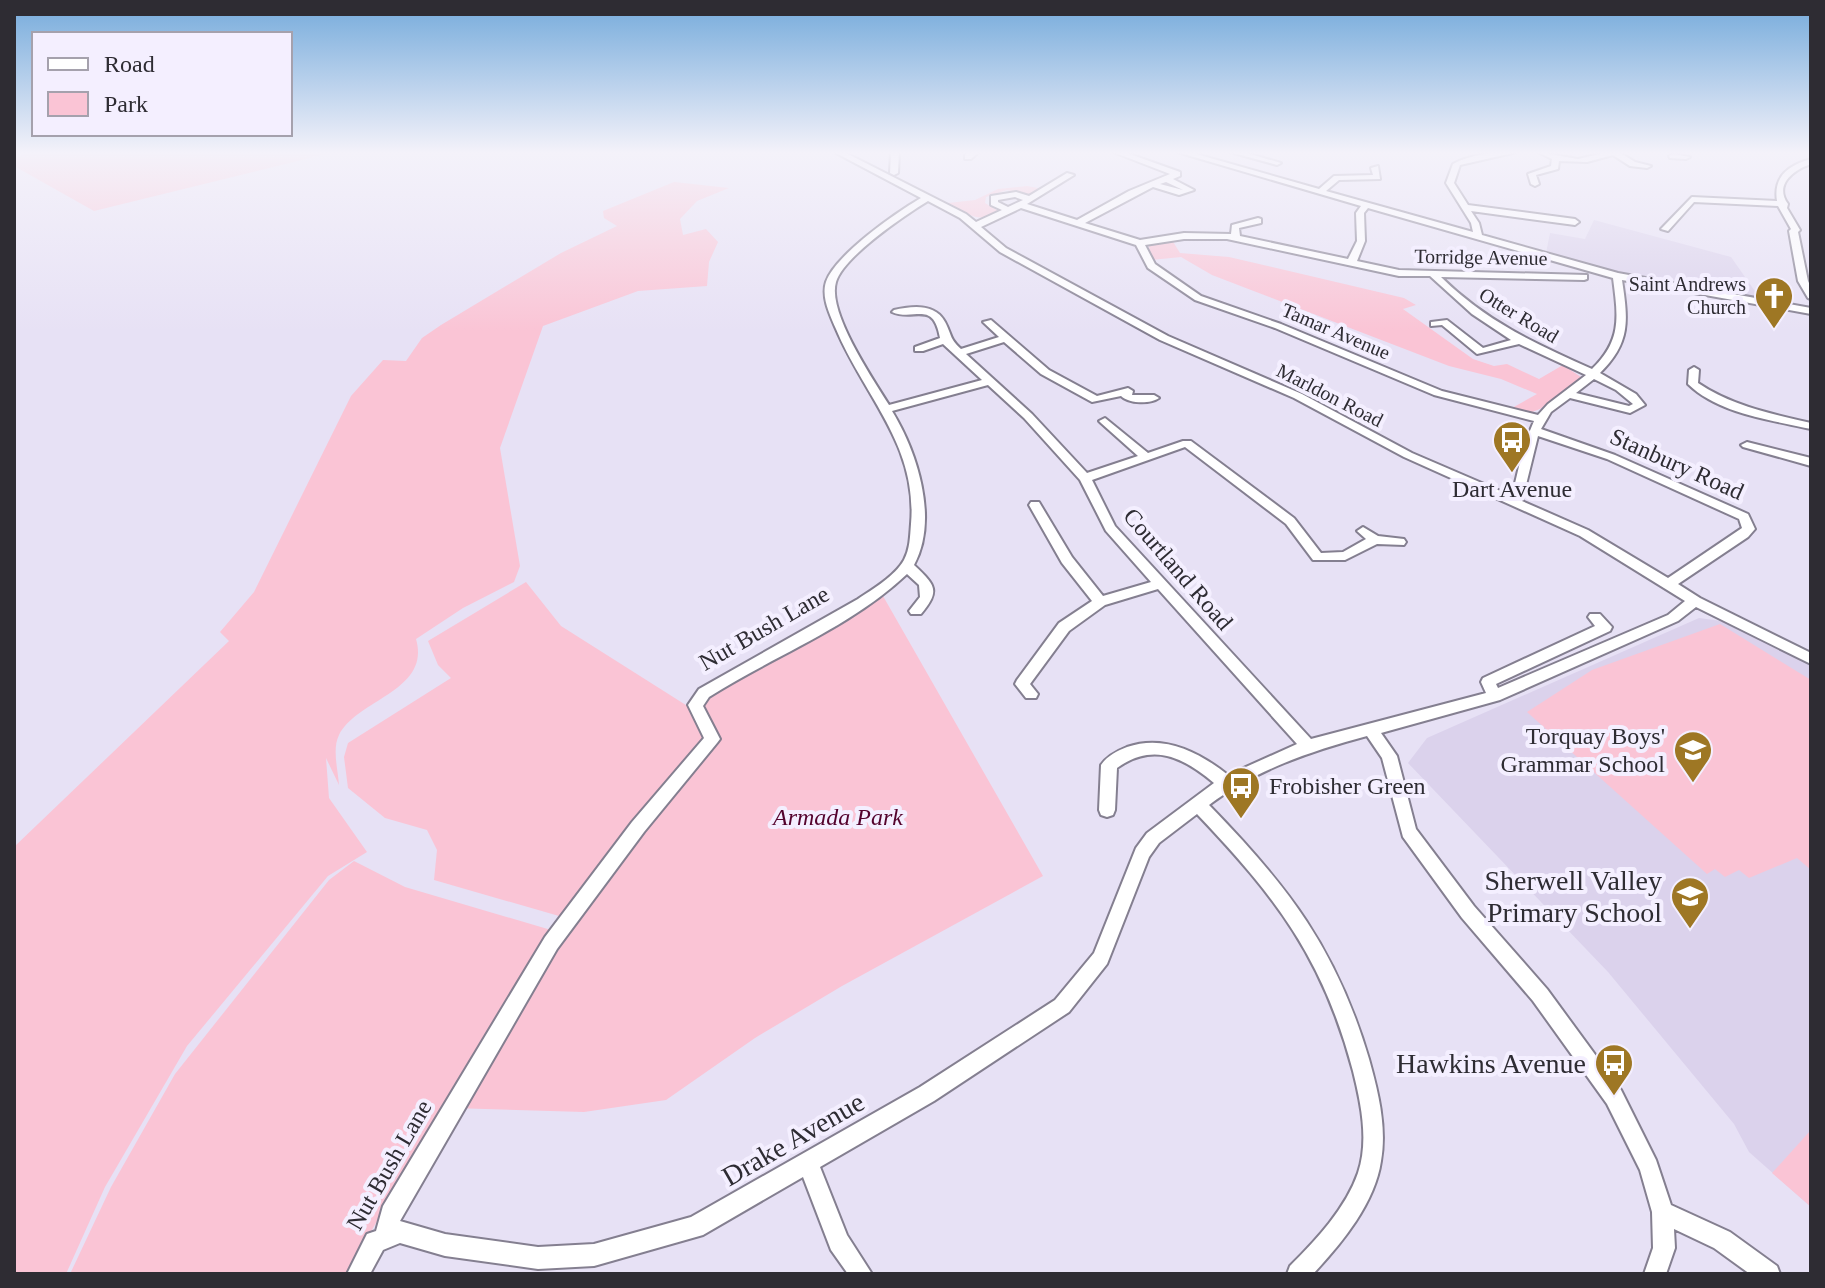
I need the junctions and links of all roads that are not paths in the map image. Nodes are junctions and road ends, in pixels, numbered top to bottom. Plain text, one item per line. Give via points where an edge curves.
1 (903, 212) edge
2 (951, 212) edge
3 (1006, 212) edge
4 (1043, 212) edge
5 (1099, 212) edge
6 (1361, 212) edge
7 (1394, 212) edge
8 (1467, 212) edge
9 (1501, 212) edge
10 (1680, 212) edge
11 (1788, 212) edge
12 (1258, 221) dead end
13 (1575, 222) dead end
14 (1078, 223) junction
15 (975, 226) junction
16 (1665, 229) dead end
17 (1796, 230) junction
18 (1811, 232) edge
19 (1236, 237) junction
20 (1478, 237) junction
21 (1140, 243) junction
22 (1351, 264) junction
23 (1434, 275) junction
24 (1617, 276) junction
25 (1584, 277) dead end
26 (1811, 296) edge
27 (1811, 311) edge
28 (897, 312) dead end
29 (988, 322) dead end
30 (1434, 324) dead end
31 (1005, 338) junction
32 (945, 340) junction
33 (1519, 341) junction
34 (919, 349) dead end
35 (959, 353) junction
36 (1694, 370) dead end
37 (1592, 375) junction
38 (990, 381) junction
39 (1569, 394) junction
40 (1154, 398) dead end
41 (886, 409) junction
42 (1105, 421) dead end
43 (1538, 425) junction
44 (1811, 426) edge
45 (1747, 445) dead end
46 (1145, 456) junction
47 (1811, 462) edge
48 (1085, 478) junction
49 (1516, 502) junction
50 (1035, 505) dead end
51 (1363, 531) dead end
52 (1375, 540) junction
53 (1400, 542) dead end
54 (907, 566) junction
55 (1670, 583) junction
56 (1160, 584) junction
57 (1695, 601) junction
58 (1100, 602) junction
59 (916, 611) dead end
60 (1605, 622) dead end
61 (1811, 659) edge
62 (1020, 686) dead end
63 (1495, 696) junction
64 (1369, 728) junction
65 (1308, 746) junction
66 (1226, 783) junction
67 (1198, 805) junction
68 (1107, 810) dead end
69 (809, 1165) junction
70 (1663, 1212) junction
71 (386, 1235) junction
72 (358, 1274) edge
73 (861, 1274) edge
74 (1298, 1274) edge
75 (1655, 1274) edge
76 (1769, 1274) edge

1 - 41 street via 829,283 834,313
2 - 15 street, Marldon Road
3 - 15 street
4 - 14 street, Torridge Avenue
5 - 14 street
6 - 22 street via 1361,241
7 - 20 street
8 - 20 street
9 - 13 street
10 - 16 street
11 - 17 street
12 - 19 street via 1235,227
14 - 21 street, Torridge Avenue
15 - 49 street, Marldon Road via 1003,250 1164,338
17 - 18 street
17 - 26 street via 1803,281
19 - 21 street, Torridge Avenue via 1184,236
19 - 22 street, Torridge Avenue
20 - 24 street
21 - 43 street, Tamar Avenue via 1151,266 1198,298 1438,393
22 - 23 street, Torridge Avenue
23 - 25 street, Torridge Avenue
23 - 33 street, Otter Road
24 - 27 street
24 - 37 street via 1622,336
28 - 32 street, Courtland Road via 929,307
29 - 31 street
30 - 33 street via 1444,322 1481,352
31 - 35 street
31 - 40 street via 1045,372 1096,400 1125,392 1129,398
32 - 34 street
32 - 35 street, Courtland Road
33 - 37 street, Otter Road
35 - 38 street, Courtland Road
36 - 44 street via 1693,384 1701,390
37 - 39 street
37 - 39 street, Otter Road via 1640,405 1630,410
38 - 41 street
38 - 48 street, Courtland Road
39 - 43 street
41 - 54 street via 908,455 920,506
42 - 46 street
43 - 49 street
43 - 55 street, Stanbury Road via 1744,517 1749,529 1744,534
45 - 47 street
46 - 48 street
46 - 52 street via 1187,443 1290,521 1320,563
48 - 56 street, Courtland Road via 1110,528
49 - 55 street, Marldon Road via 1584,533
50 - 58 street via 1067,560
51 - 52 street
52 - 53 street
54 - 59 street via 925,583 927,598
54 - 71 street, Nut Bush Lane via 837,617 704,693 695,705 712,739 551,943 391,1214
55 - 57 street, Marldon Road
56 - 58 street
56 - 65 street, Courtland Road
57 - 61 street, Marldon Road
57 - 63 street, Drake Avenue via 1673,618
58 - 62 street via 1064,627
60 - 63 street via 1488,682
63 - 64 street, Drake Avenue
64 - 65 street, Drake Avenue
64 - 70 street via 1389,756 1409,832 1614,1097 1649,1167
65 - 66 street, Drake Avenue
66 - 67 street, Drake Avenue
66 - 68 street via 1177,750 1139,750 1109,765
67 - 69 street, Drake Avenue via 1153,838 1142,853 1101,958 1062,1006
67 - 74 street via 1268,876 1325,961 1365,1077 1372,1115 1371,1165 1351,1205
69 - 71 street, Drake Avenue via 695,1227 594,1255 538,1258 445,1245 400,1232
69 - 73 street via 839,1242
70 - 75 street via 1664,1248
70 - 76 street via 1722,1240
71 - 72 street, Nut Bush Lane via 375,1242

